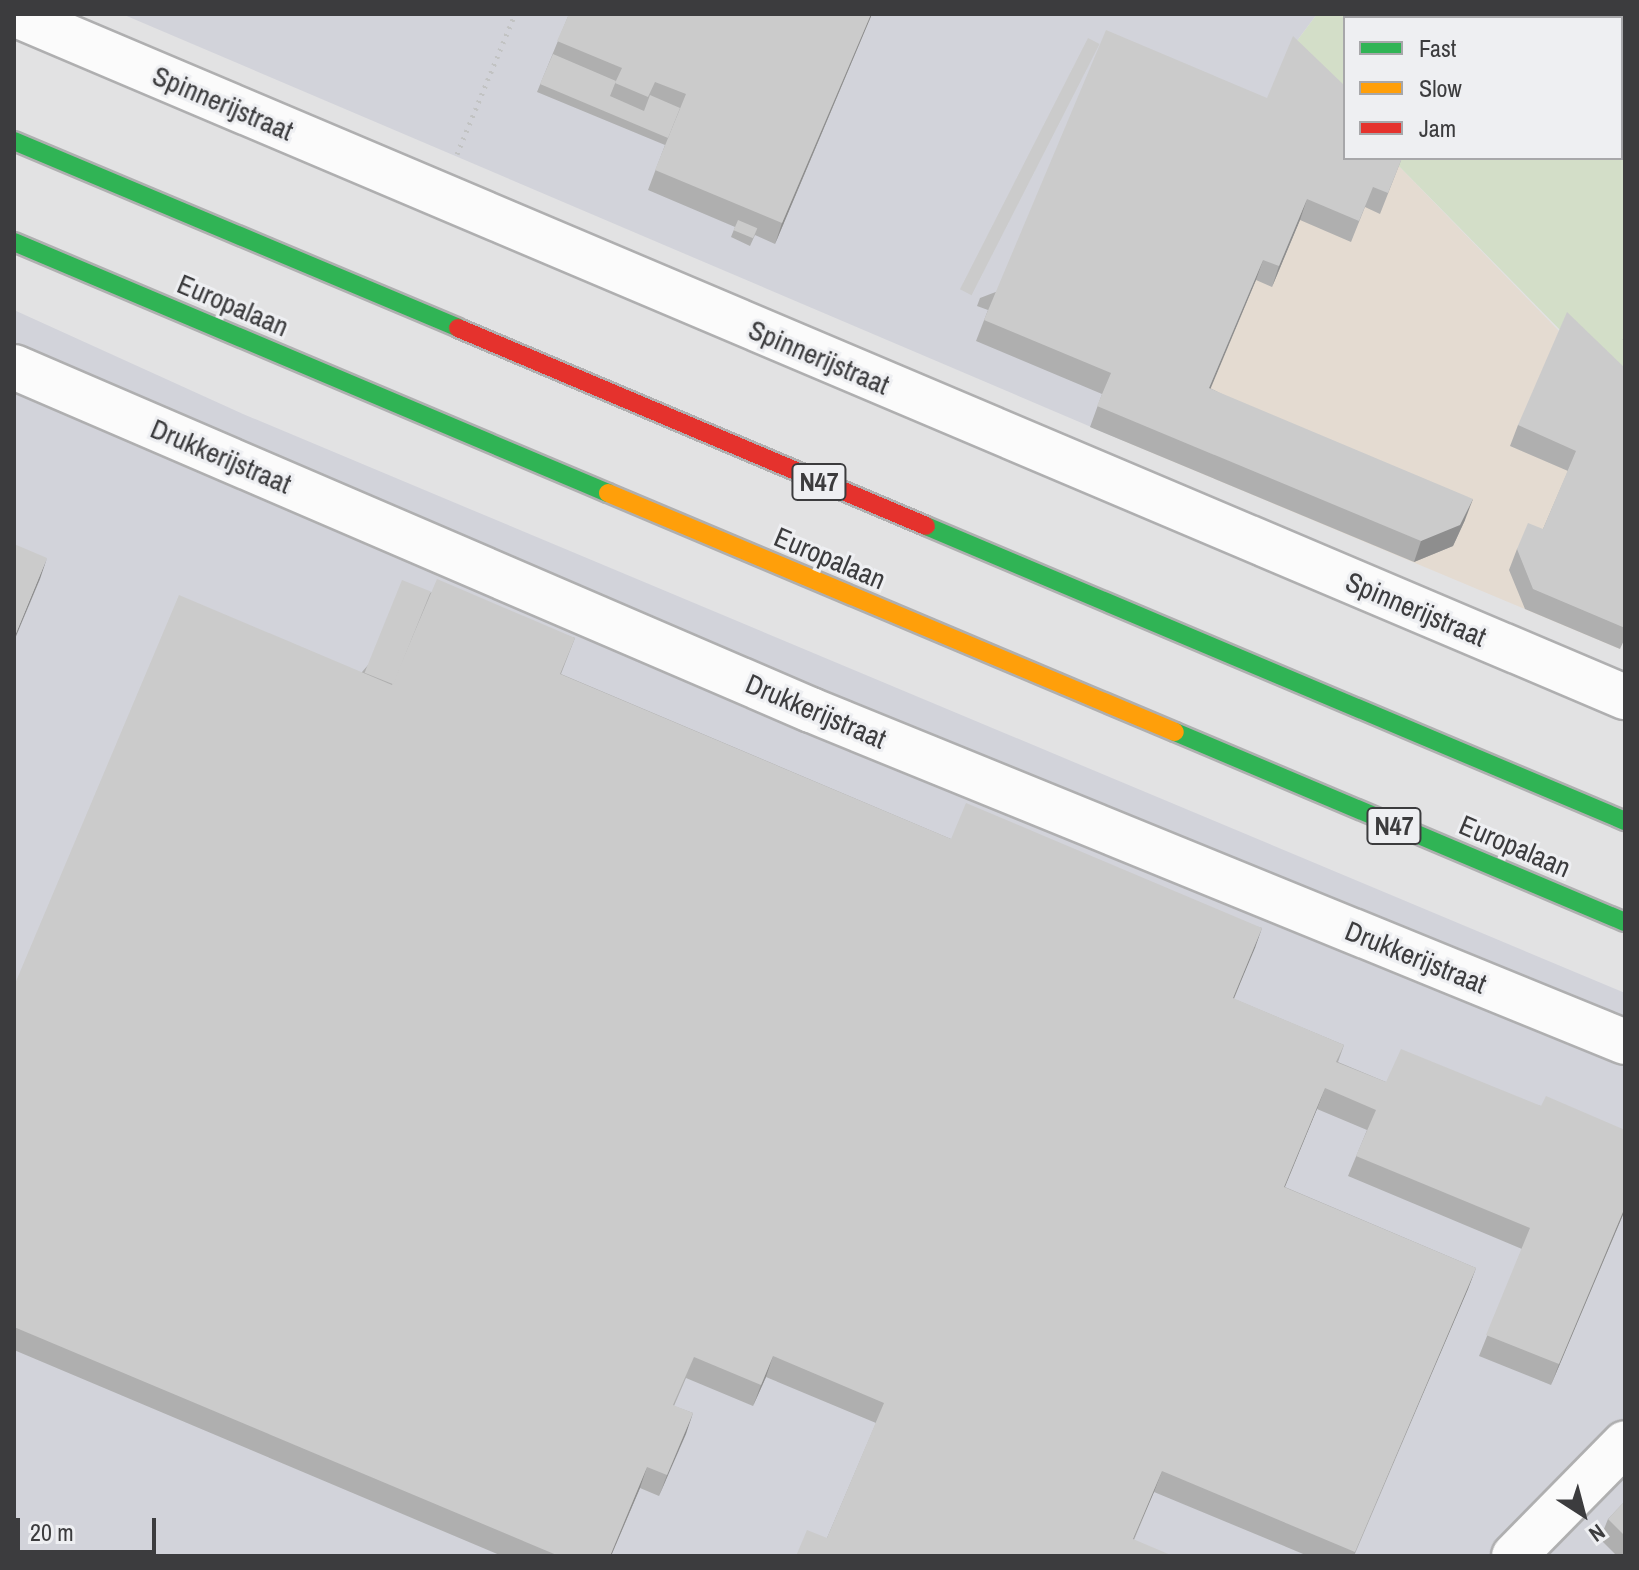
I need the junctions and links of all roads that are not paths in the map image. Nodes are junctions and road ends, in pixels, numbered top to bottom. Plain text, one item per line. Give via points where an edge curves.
1 (14, 14) edge
2 (14, 141) edge
3 (14, 242) edge
4 (14, 367) edge
5 (1625, 697) edge
6 (1625, 821) edge
7 (1625, 922) edge
8 (1625, 1042) edge
9 (1625, 1443) edge
10 (1514, 1556) edge

1 - 5 street, Spinnerijstraat
2 - 6 highway, N47
3 - 7 highway, Europalaan / N47
4 - 8 street, Drukkerijstraat via 811,710
9 - 10 street

